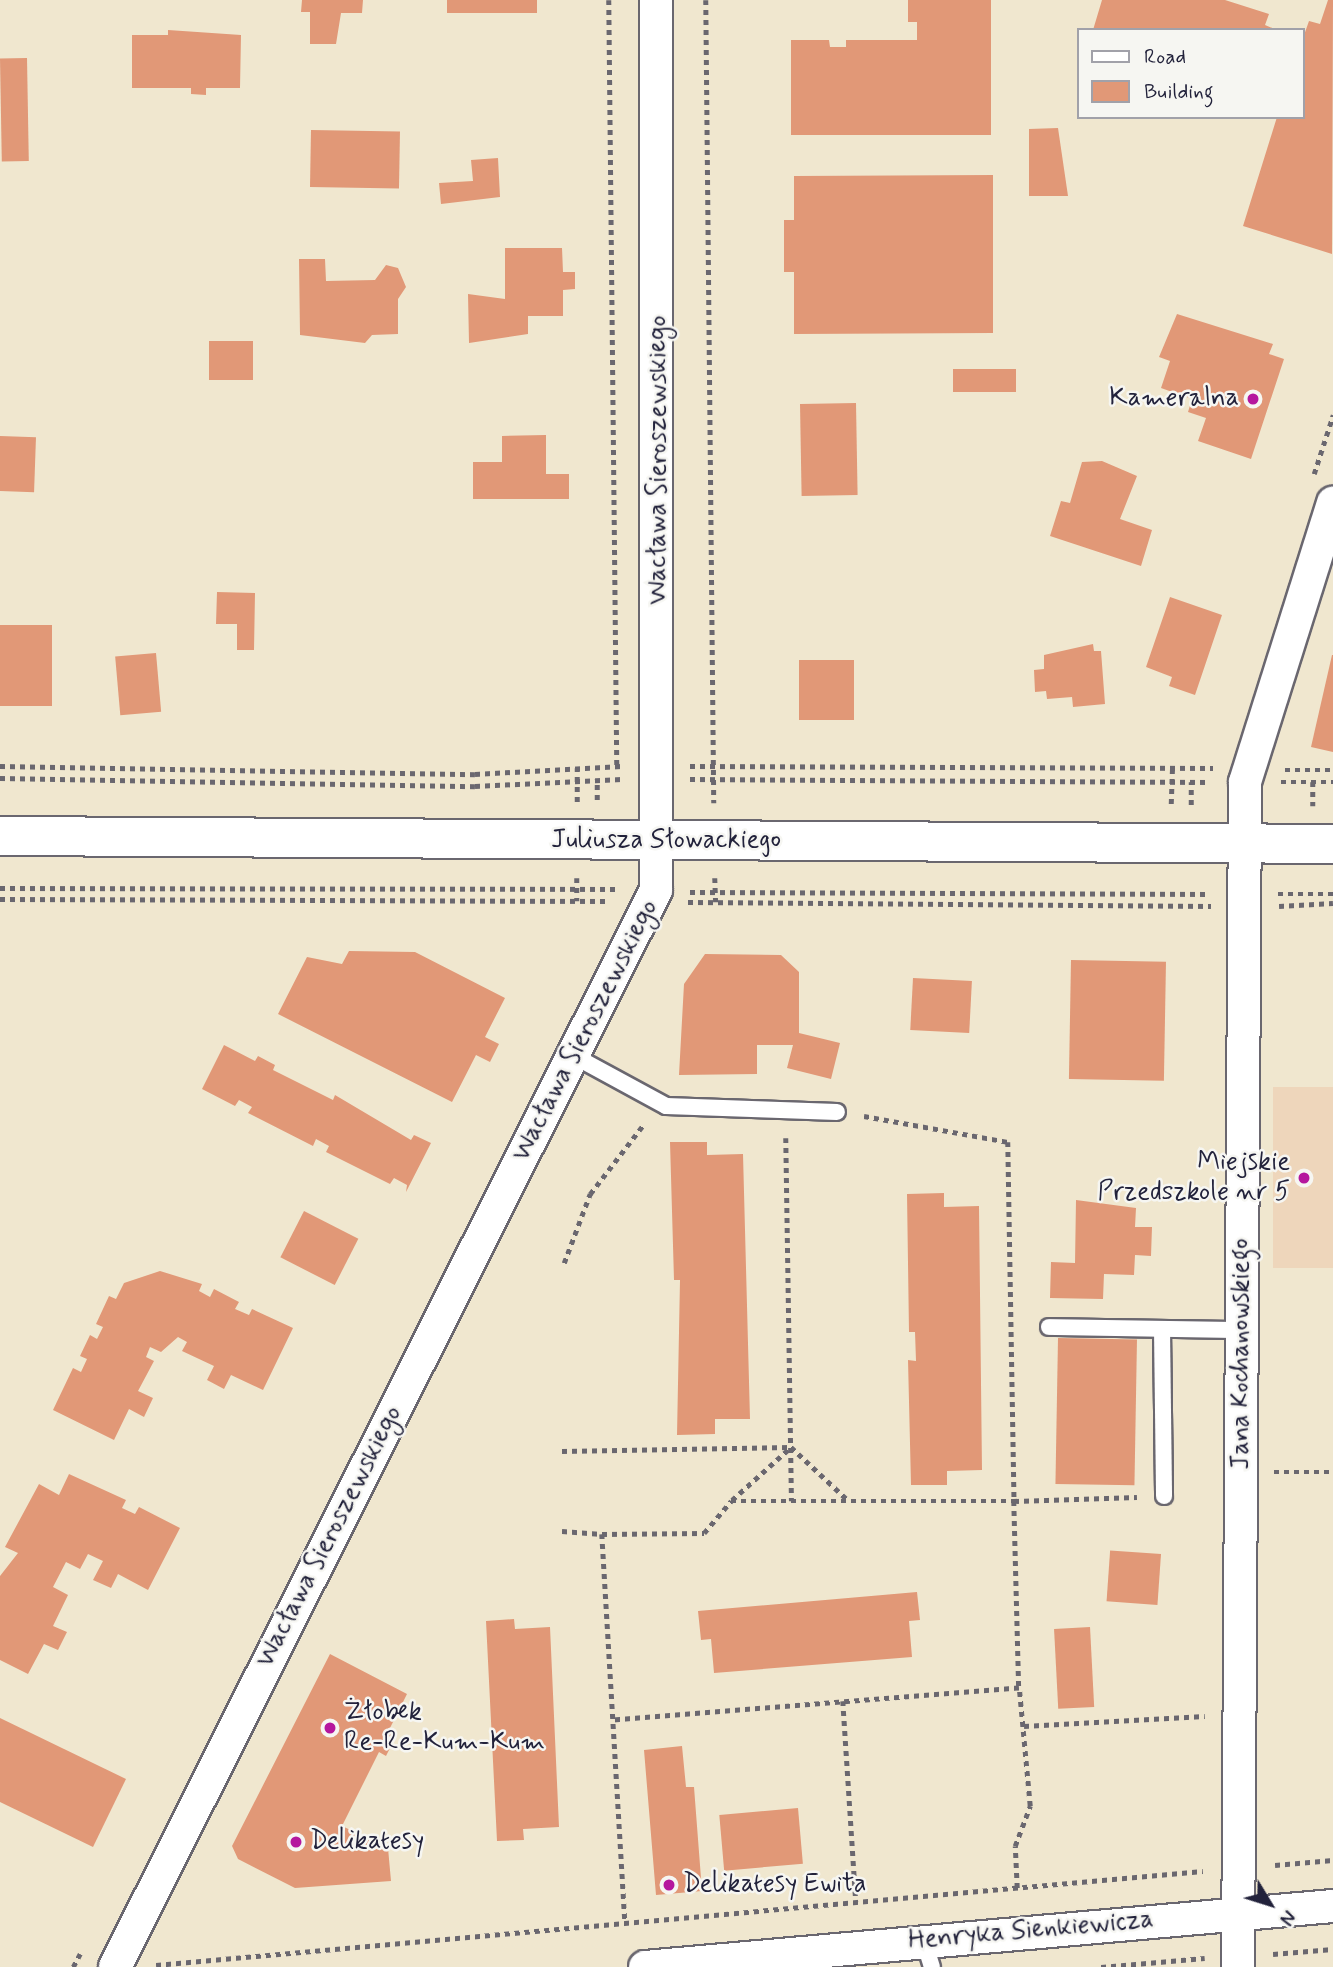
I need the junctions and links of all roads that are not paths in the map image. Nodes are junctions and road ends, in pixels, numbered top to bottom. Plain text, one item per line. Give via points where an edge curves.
1 (656, 0) edge
2 (1333, 503) edge
3 (0, 836) edge
4 (661, 841) junction
5 (1244, 843) junction
6 (1333, 844) edge
7 (574, 1056) junction
8 (837, 1112) road end
9 (1049, 1327) dead end
10 (1162, 1329) junction
11 (1242, 1330) junction
12 (1164, 1496) road end
13 (1333, 1906) edge
14 (1237, 1914) junction
15 (928, 1954) edge
16 (738, 1963) edge
17 (130, 1966) edge
18 (645, 1967) edge
19 (1238, 1967) edge

1 - 4 street, Wacława Sieroszewskiego
2 - 5 street, Jana Kochanowskiego via 1245,782
3 - 4 street, Juliusza Słowackiego
4 - 5 street, Juliusza Słowackiego
4 - 7 street, Wacława Sieroszewskiego via 652,902
5 - 6 street, Juliusza Słowackiego
5 - 11 street, Jana Kochanowskiego
7 - 8 lane via 666,1105
7 - 17 street, Wacława Sieroszewskiego
9 - 10 lane
10 - 11 lane
10 - 12 lane
11 - 14 street, Jana Kochanowskiego
13 - 14 street, Henryka Sienkiewicza
14 - 15 street, Henryka Sienkiewicza
14 - 19 street, Jana Kochanowskiego
15 - 16 street, Henryka Sienkiewicza
16 - 18 street, Henryka Sienkiewicza

